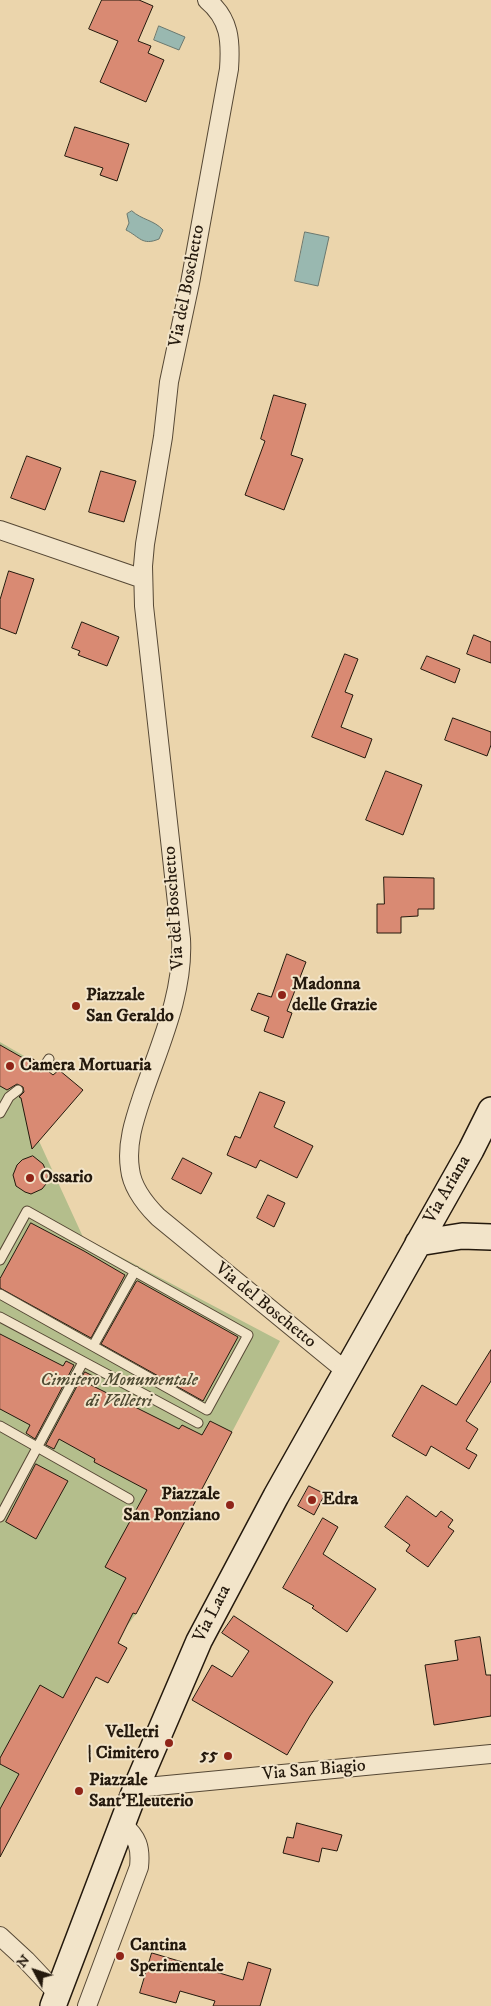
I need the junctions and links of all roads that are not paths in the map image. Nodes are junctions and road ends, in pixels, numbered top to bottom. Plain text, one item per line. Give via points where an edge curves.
1 (207, 0) edge
2 (0, 530) edge
3 (143, 580) junction
4 (18, 1090) dead end
5 (0, 1093) edge
6 (9, 1097) junction
7 (491, 1110) edge
8 (0, 1113) edge
9 (491, 1237) edge
10 (418, 1243) junction
11 (0, 1260) edge
12 (135, 1271) junction
13 (0, 1294) edge
14 (0, 1316) edge
15 (93, 1346) junction
16 (82, 1362) junction
17 (347, 1372) junction
18 (198, 1423) dead end
19 (0, 1426) edge
20 (38, 1446) junction
21 (129, 1499) dead end
22 (0, 1517) edge
23 (491, 1754) edge
24 (136, 1788) junction
25 (122, 1824) junction
26 (0, 1936) edge
27 (56, 2000) edge
28 (87, 2006) edge

1 - 3 street, Via del Boschetto via 229,30 229,68 170,374 146,533
2 - 3 street
3 - 17 street, Via del Boschetto via 182,956 178,991 133,1125 129,1150 132,1179 142,1200 167,1226
4 - 6 lane
5 - 6 lane
6 - 8 lane
7 - 10 main road, Via Ariana
9 - 10 main road via 462,1236
10 - 17 main road, Via Lata
11 - 12 lane via 27,1211
12 - 15 lane
12 - 15 lane via 248,1335 207,1410
13 - 15 lane
14 - 16 lane
16 - 18 lane
16 - 20 lane
17 - 24 main road, Via Lata via 215,1609 180,1680
19 - 20 lane
20 - 21 lane
20 - 22 lane
23 - 24 street, Via San Biagio
24 - 25 main road, Via Lata
25 - 27 main road, Via Lata
25 - 28 street via 139,1844 139,1867
26 - 27 street via 26,1960

